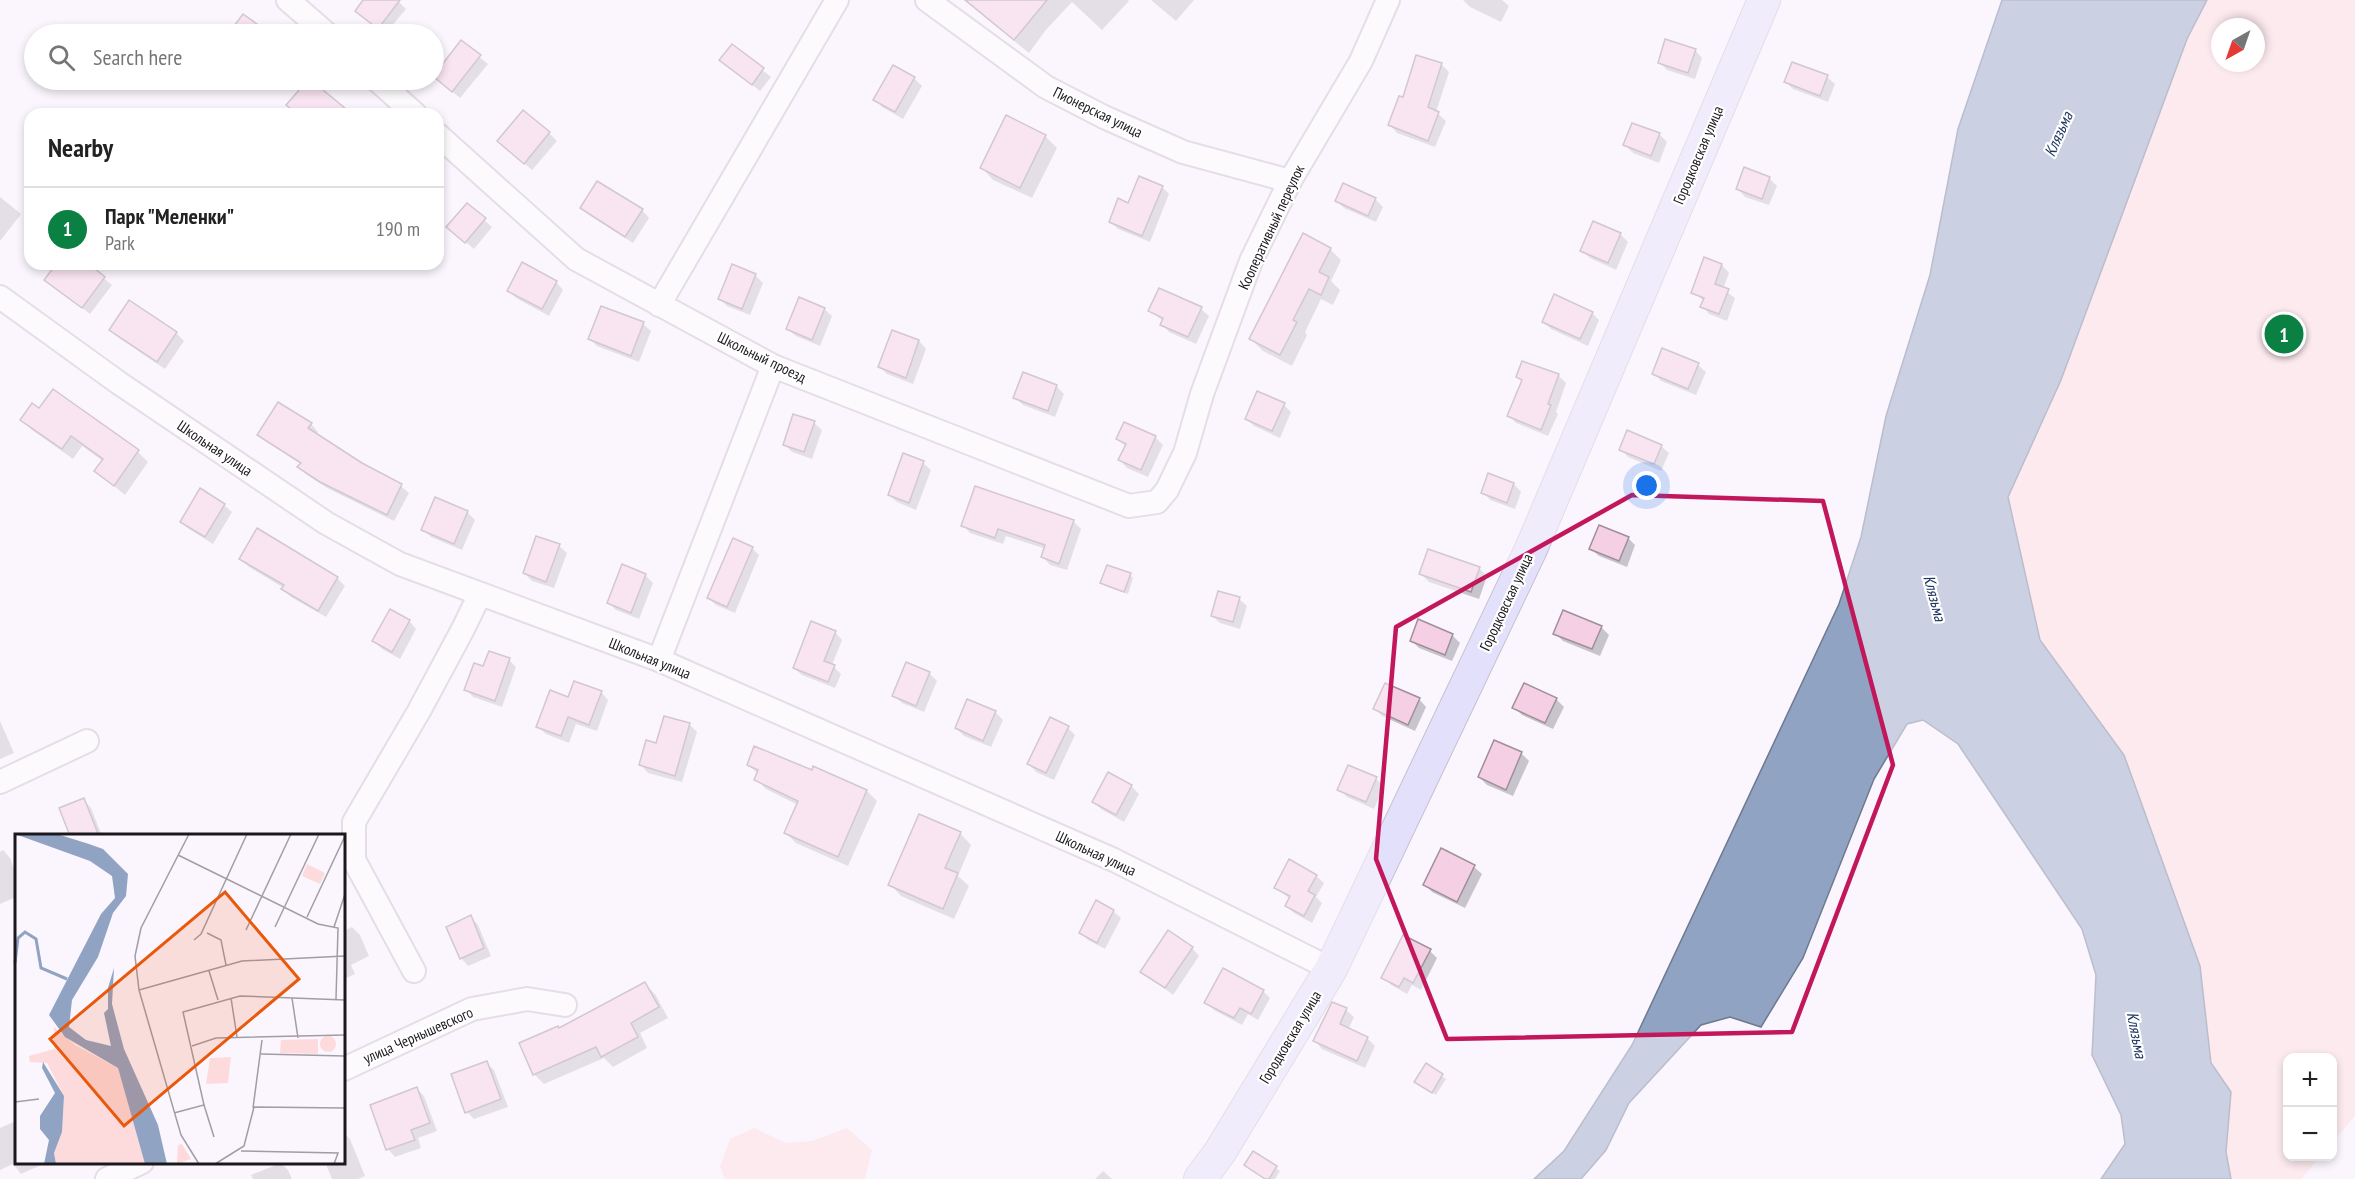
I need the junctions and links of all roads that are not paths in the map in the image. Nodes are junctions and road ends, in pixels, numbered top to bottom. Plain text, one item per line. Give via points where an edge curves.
1 (288, 0) edge
2 (837, 0) edge
3 (927, 0) edge
4 (1388, 0) edge
5 (1764, 0) edge
6 (316, 24) edge
7 (388, 90) edge
8 (408, 108) edge
9 (444, 140) edge
10 (1290, 181) junction
11 (0, 297) edge
12 (658, 304) junction
13 (773, 366) junction
14 (1129, 506) joint
15 (480, 594) junction
16 (659, 660) junction
17 (87, 741) dead end
18 (0, 782) edge
19 (1331, 969) junction
20 (414, 971) dead end
21 (565, 1005) dead end
22 (345, 1069) edge
23 (138, 1164) edge
24 (107, 1179) edge
25 (1200, 1179) edge

1 - 6 street
2 - 12 street
3 - 10 street, Пионерская улица via 1046,87 1104,117 1183,152
4 - 10 street, Кооперативный переулок via 1361,61
5 - 19 main road, Городковская улица via 1531,549
7 - 8 street
9 - 12 street, Школьный проезд via 576,259
10 - 14 street, Кооперативный переулок via 1251,261 1176,472 1157,502
11 - 15 street, Школьная улица via 326,523 400,564
12 - 13 street, Школьный проезд
13 - 14 street, Школьный проезд
13 - 16 street
15 - 16 street, Школьная улица
15 - 20 street via 419,711 354,822 354,860
16 - 19 street, Школьная улица via 1114,860
17 - 18 street
19 - 25 main road, Городковская улица
21 - 22 street, улица Чернышевского via 527,999 472,1009
23 - 24 street

